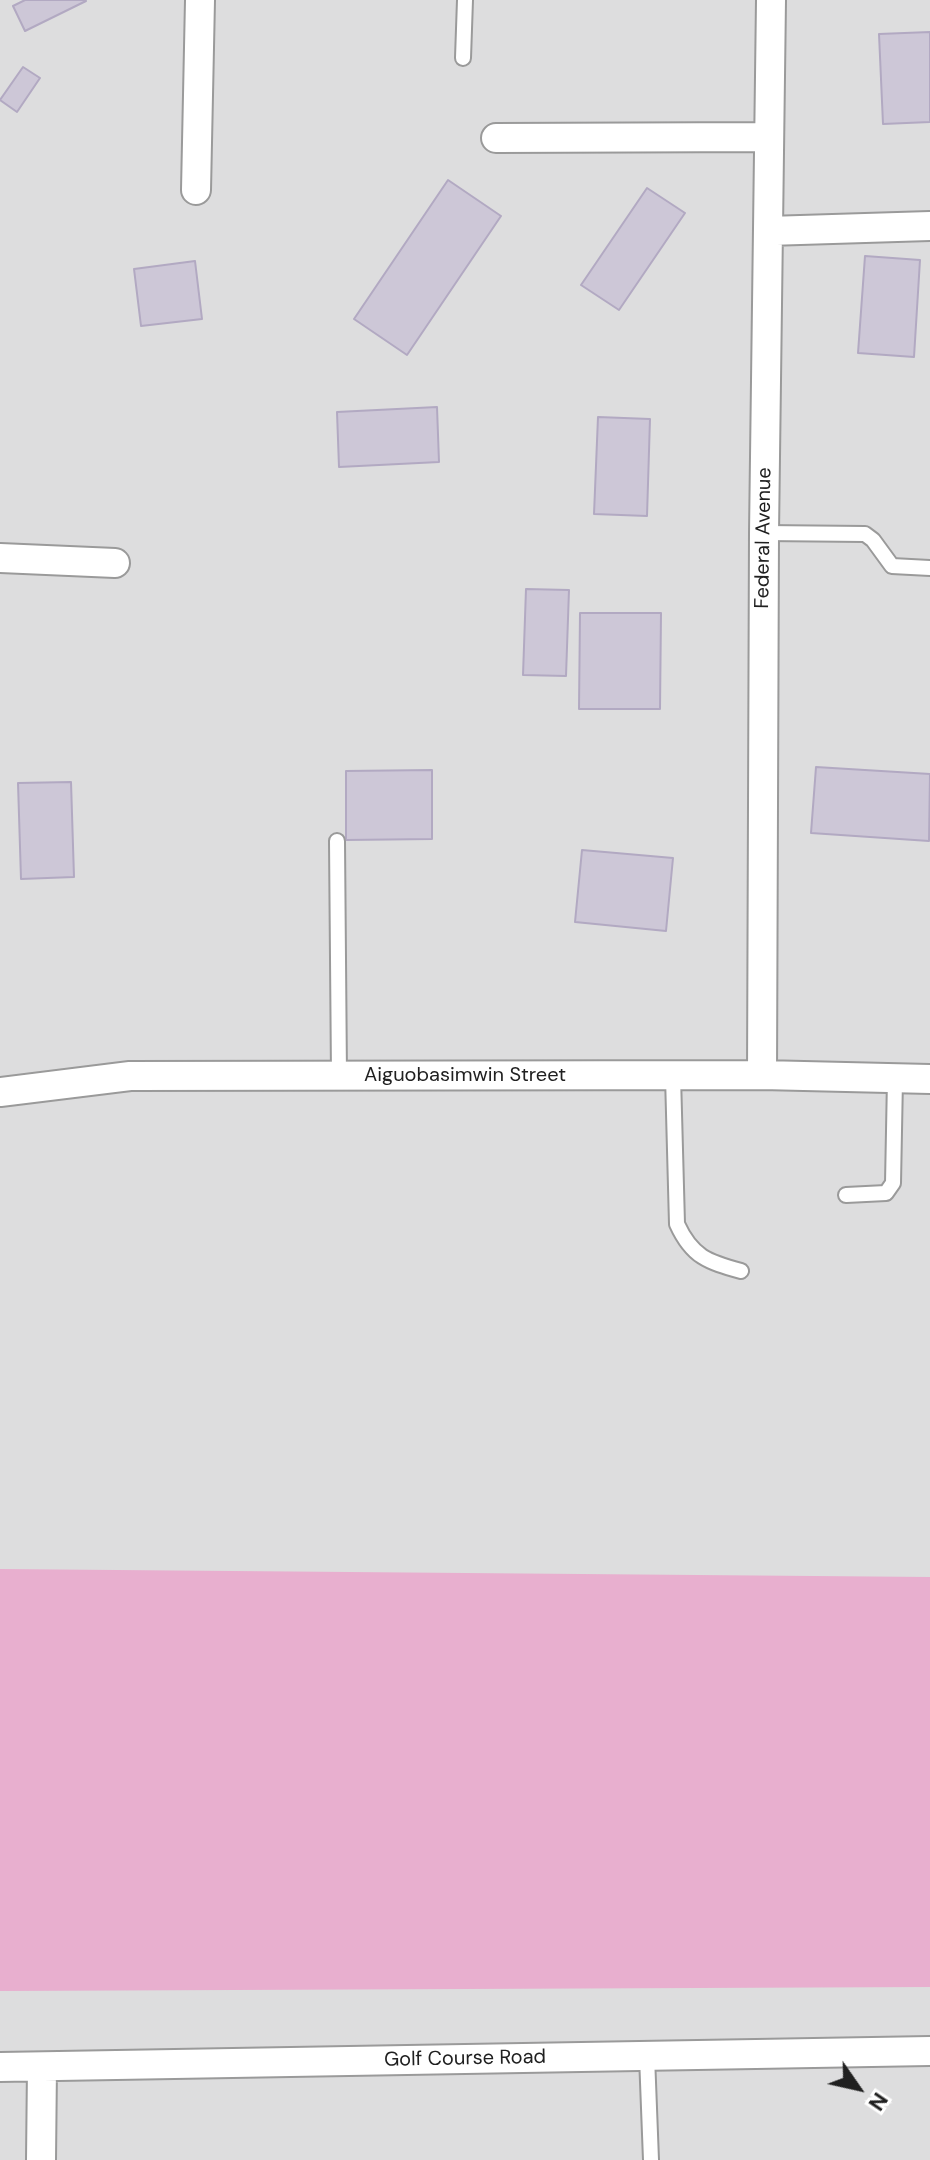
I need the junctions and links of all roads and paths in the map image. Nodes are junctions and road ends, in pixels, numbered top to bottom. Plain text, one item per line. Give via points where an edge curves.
1 (200, 0) edge
2 (465, 0) edge
3 (771, 0) edge
4 (463, 58) dead end
5 (769, 137) junction
6 (496, 138) dead end
7 (196, 190) dead end
8 (930, 226) edge
9 (768, 231) junction
10 (764, 533) junction
11 (0, 558) edge
12 (115, 563) dead end
13 (930, 568) edge
14 (337, 841) dead end
15 (762, 1075) junction
16 (339, 1076) junction
17 (673, 1076) junction
18 (895, 1079) junction
19 (930, 1079) edge
20 (0, 1092) edge
21 (846, 1195) dead end
22 (741, 1271) dead end
23 (930, 2051) edge
24 (647, 2056) junction
25 (0, 2067) edge
26 (42, 2067) junction
27 (41, 2160) edge
28 (651, 2160) edge

1 - 7 street
2 - 4 lane
3 - 5 street, Federal Avenue
5 - 6 street
5 - 9 street, Federal Avenue
8 - 9 street
9 - 10 street, Federal Avenue
10 - 13 lane via 865,534 892,566
10 - 15 street, Federal Avenue
11 - 12 street
14 - 16 lane
15 - 17 street, Aiguobasimwin Street
15 - 18 street, Aiguobasimwin Street
16 - 17 street, Aiguobasimwin Street
16 - 20 street, Aiguobasimwin Street via 130,1076
17 - 22 lane via 677,1224 698,1255
18 - 19 street, Aiguobasimwin Street
18 - 21 lane via 893,1183 886,1193
23 - 24 street, Golf Course Road
24 - 26 street, Golf Course Road
24 - 28 lane
25 - 26 street, Golf Course Road
26 - 27 street

